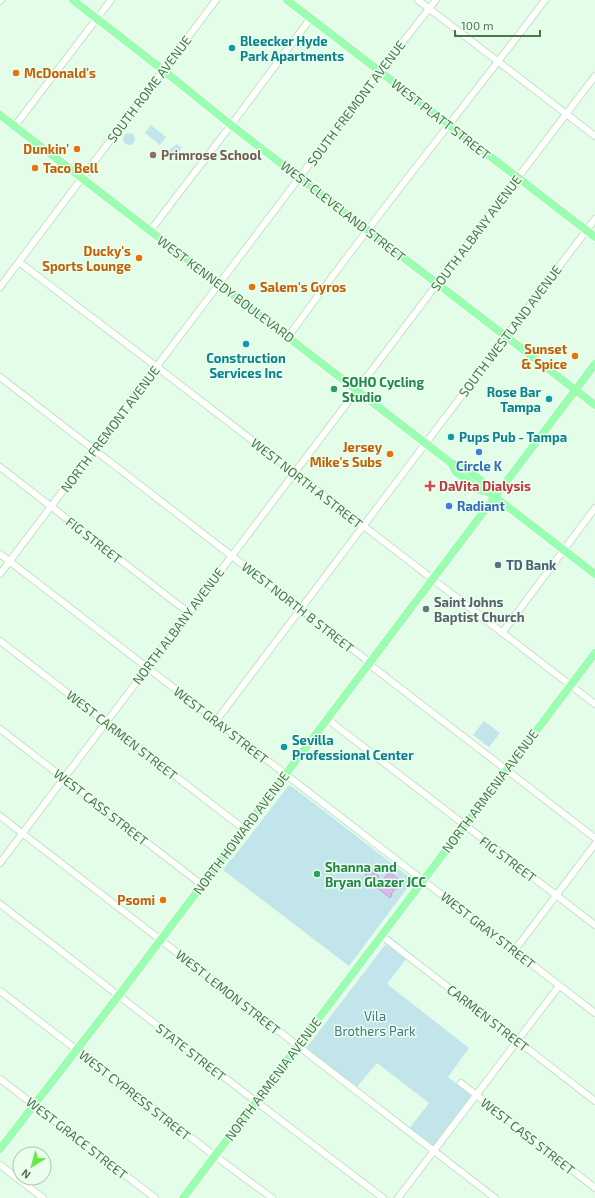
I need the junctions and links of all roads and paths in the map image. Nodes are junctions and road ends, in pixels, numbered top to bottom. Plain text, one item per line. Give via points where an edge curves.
1 (73, 0) edge
2 (111, 0) edge
3 (216, 0) edge
4 (287, 0) edge
5 (418, 0) edge
6 (436, 0) edge
7 (545, 0) edge
8 (429, 9) junction
9 (96, 18) junction
10 (310, 19) junction
11 (498, 62) junction
12 (163, 70) junction
13 (379, 72) junction
14 (595, 76) edge
15 (566, 114) junction
16 (0, 116) edge
17 (231, 125) junction
18 (448, 125) junction
19 (14, 126) junction
20 (595, 136) edge
21 (299, 178) junction
22 (517, 178) junction
23 (82, 179) junction
24 (595, 219) edge
25 (586, 230) junction
26 (150, 231) junction
27 (368, 231) junction
28 (595, 237) edge
29 (18, 262) junction
30 (219, 284) junction
31 (437, 284) junction
32 (1, 285) edge
33 (288, 337) junction
34 (506, 337) junction
35 (595, 364) edge
36 (157, 367) junction
37 (0, 377) edge
38 (357, 390) junction
39 (575, 390) junction
40 (595, 405) edge
41 (426, 444) junction
42 (94, 449) junction
43 (0, 467) edge
44 (294, 473) junction
45 (492, 494) junction
46 (51, 507) junction
47 (595, 508) edge
48 (363, 526) junction
49 (564, 550) junction
50 (0, 554) edge
51 (232, 556) junction
52 (9, 562) junction
53 (0, 574) edge
54 (595, 574) edge
55 (432, 579) junction
56 (301, 609) junction
57 (189, 613) junction
58 (502, 633) junction
59 (0, 642) edge
60 (595, 653) edge
61 (369, 663) junction
62 (147, 668) junction
63 (570, 686) junction
64 (595, 704) edge
65 (326, 719) junction
66 (216, 721) junction
67 (106, 723) junction
68 (0, 729) edge
69 (506, 770) junction
70 (285, 774) junction
71 (64, 778) junction
72 (0, 816) edge
73 (464, 825) junction
74 (244, 830) junction
75 (22, 833) junction
76 (595, 838) edge
77 (595, 844) edge
78 (0, 863) edge
79 (423, 881) junction
80 (202, 885) junction
81 (556, 895) junction
82 (0, 904) edge
83 (595, 925) edge
84 (382, 936) junction
85 (160, 940) junction
86 (514, 951) junction
87 (559, 986) junction
88 (0, 991) edge
89 (118, 995) junction
90 (595, 1013) edge
91 (517, 1041) junction
92 (298, 1046) junction
93 (76, 1050) junction
94 (0, 1079) edge
95 (461, 1083) dead end
96 (476, 1096) junction
97 (595, 1101) edge
98 (256, 1102) junction
99 (34, 1105) junction
100 (0, 1149) edge
101 (434, 1151) junction
102 (215, 1156) junction
103 (0, 1165) edge
104 (595, 1188) edge
105 (43, 1198) edge
106 (155, 1198) edge
107 (183, 1198) edge
108 (272, 1198) edge
109 (383, 1198) edge
110 (398, 1198) edge
111 (495, 1198) edge

1 - 9 main road, WEST CLEVELAND STREET
2 - 9 street
3 - 12 street, SOUTH ROME AVENUE
4 - 10 main road, WEST PLATT STREET
5 - 8 street
6 - 8 street, SOUTH FREMONT AVENUE
7 - 11 street
8 - 11 street
8 - 13 street, SOUTH FREMONT AVENUE
9 - 12 main road, WEST CLEVELAND STREET
9 - 19 street
10 - 13 main road, WEST PLATT STREET
10 - 17 street
11 - 15 street
11 - 18 street
12 - 17 main road, WEST CLEVELAND STREET
12 - 23 street, SOUTH ROME AVENUE
13 - 18 main road, WEST PLATT STREET
13 - 21 street, SOUTH FREMONT AVENUE
14 - 15 street, SOUTH ALBANY AVENUE
15 - 20 street
15 - 22 street, SOUTH ALBANY AVENUE
16 - 19 main road, WEST KENNEDY BOULEVARD
17 - 21 main road, WEST CLEVELAND STREET
17 - 26 street
18 - 22 main road, WEST PLATT STREET
18 - 27 street
19 - 23 main road, WEST KENNEDY BOULEVARD
21 - 27 main road, WEST CLEVELAND STREET
21 - 30 street, SOUTH FREMONT AVENUE
22 - 25 main road, WEST PLATT STREET
22 - 31 street, SOUTH ALBANY AVENUE
23 - 26 main road, WEST KENNEDY BOULEVARD
23 - 29 street, SOUTH ROME AVENUE
24 - 25 street, SOUTH WESTLAND AVENUE
25 - 28 main road, WEST PLATT STREET
25 - 34 street, SOUTH WESTLAND AVENUE
26 - 30 main road, WEST KENNEDY BOULEVARD
27 - 31 main road, WEST CLEVELAND STREET
27 - 33 street
29 - 32 street, SOUTH ROME AVENUE
29 - 36 street, WEST NORTH A STREET
30 - 33 main road, WEST KENNEDY BOULEVARD
30 - 36 street, NORTH FREMONT AVENUE
31 - 34 main road, WEST CLEVELAND STREET
31 - 38 street, SOUTH ALBANY AVENUE
33 - 38 main road, WEST KENNEDY BOULEVARD
34 - 39 main road, WEST CLEVELAND STREET
34 - 41 street, SOUTH WESTLAND AVENUE
35 - 39 main road, NORTH HOWARD AVENUE
36 - 42 street, NORTH FREMONT AVENUE
36 - 44 street, WEST NORTH A STREET
37 - 42 street, WEST NORTH B STREET
38 - 41 main road, WEST KENNEDY BOULEVARD
38 - 44 street, NORTH ALBANY AVENUE
39 - 40 main road, WEST CLEVELAND STREET
39 - 45 main road, NORTH HOWARD AVENUE
41 - 45 main road, WEST KENNEDY BOULEVARD via 451,463 462,466 483,482
41 - 48 street, SOUTH WESTLAND AVENUE
42 - 46 street, NORTH FREMONT AVENUE
42 - 51 street, WEST NORTH B STREET
43 - 46 street, FIG STREET
44 - 48 street, WEST NORTH A STREET
44 - 51 street, NORTH ALBANY AVENUE
45 - 49 main road, WEST KENNEDY BOULEVARD
45 - 55 main road, NORTH HOWARD AVENUE
46 - 52 street, NORTH FREMONT AVENUE
46 - 57 street, FIG STREET
47 - 49 street
48 - 55 street, WEST NORTH A STREET
48 - 56 street, SOUTH WESTLAND AVENUE
49 - 54 main road, WEST KENNEDY BOULEVARD
49 - 58 street
50 - 52 street, WEST GRAY STREET
51 - 56 street, WEST NORTH B STREET
51 - 57 street, NORTH ALBANY AVENUE
52 - 53 street, NORTH FREMONT AVENUE
52 - 62 street, WEST GRAY STREET
55 - 58 street, WEST NORTH A STREET
55 - 61 main road, NORTH HOWARD AVENUE
56 - 61 street, WEST NORTH B STREET
56 - 66 street, SOUTH WESTLAND AVENUE
57 - 62 street, NORTH ALBANY AVENUE
58 - 63 street, WEST NORTH A STREET
59 - 67 street, WEST CARMEN STREET
60 - 63 main road, NORTH ARMENIA AVENUE
61 - 65 main road, NORTH HOWARD AVENUE
61 - 69 street, WEST NORTH B STREET
62 - 66 street, WEST GRAY STREET
62 - 67 street, NORTH ALBANY AVENUE
63 - 64 street, WEST NORTH A STREET
63 - 69 main road, NORTH ARMENIA AVENUE
65 - 70 main road, NORTH HOWARD AVENUE
65 - 73 street, FIG STREET
66 - 70 street, WEST GRAY STREET
67 - 71 street, NORTH ALBANY AVENUE
67 - 74 street, WEST CARMEN STREET
68 - 71 street, WEST CASS STREET
69 - 73 main road, NORTH ARMENIA AVENUE
69 - 76 street, WEST NORTH B STREET
70 - 74 main road, NORTH HOWARD AVENUE
70 - 79 street, WEST GRAY STREET
71 - 75 street, NORTH ALBANY AVENUE
71 - 80 street, WEST CASS STREET
72 - 75 street, WEST LEMON STREET
73 - 79 main road, NORTH ARMENIA AVENUE
73 - 81 street, FIG STREET
74 - 80 main road, NORTH HOWARD AVENUE
75 - 78 street, NORTH ALBANY AVENUE
75 - 85 street, WEST LEMON STREET
77 - 81 street
79 - 84 main road, NORTH ARMENIA AVENUE
79 - 86 street, WEST GRAY STREET
80 - 85 main road, NORTH HOWARD AVENUE
81 - 83 street, FIG STREET
81 - 86 street
82 - 89 street, STATE STREET
84 - 91 street, CARMEN STREET
84 - 92 main road, NORTH ARMENIA AVENUE
85 - 89 main road, NORTH HOWARD AVENUE
85 - 92 street, WEST LEMON STREET
86 - 87 street, WEST GRAY STREET
87 - 90 street, WEST GRAY STREET
87 - 91 street
88 - 93 street, WEST CYPRESS STREET
89 - 93 main road, NORTH HOWARD AVENUE
89 - 98 street, STATE STREET
91 - 96 street
91 - 97 street, CARMEN STREET
92 - 98 main road, NORTH ARMENIA AVENUE
92 - 101 street, WEST LEMON STREET
93 - 99 main road, NORTH HOWARD AVENUE
93 - 102 street, WEST CYPRESS STREET
94 - 99 street, WEST GRACE STREET
95 - 96 street, WEST CASS STREET
96 - 101 street
96 - 104 street, WEST CASS STREET
98 - 102 main road, NORTH ARMENIA AVENUE
98 - 109 street, STATE STREET
99 - 100 main road, NORTH HOWARD AVENUE
99 - 106 street, WEST GRACE STREET
101 - 110 street
101 - 111 street, WEST LEMON STREET
102 - 107 main road, NORTH ARMENIA AVENUE
102 - 108 street, WEST CYPRESS STREET
103 - 105 street

